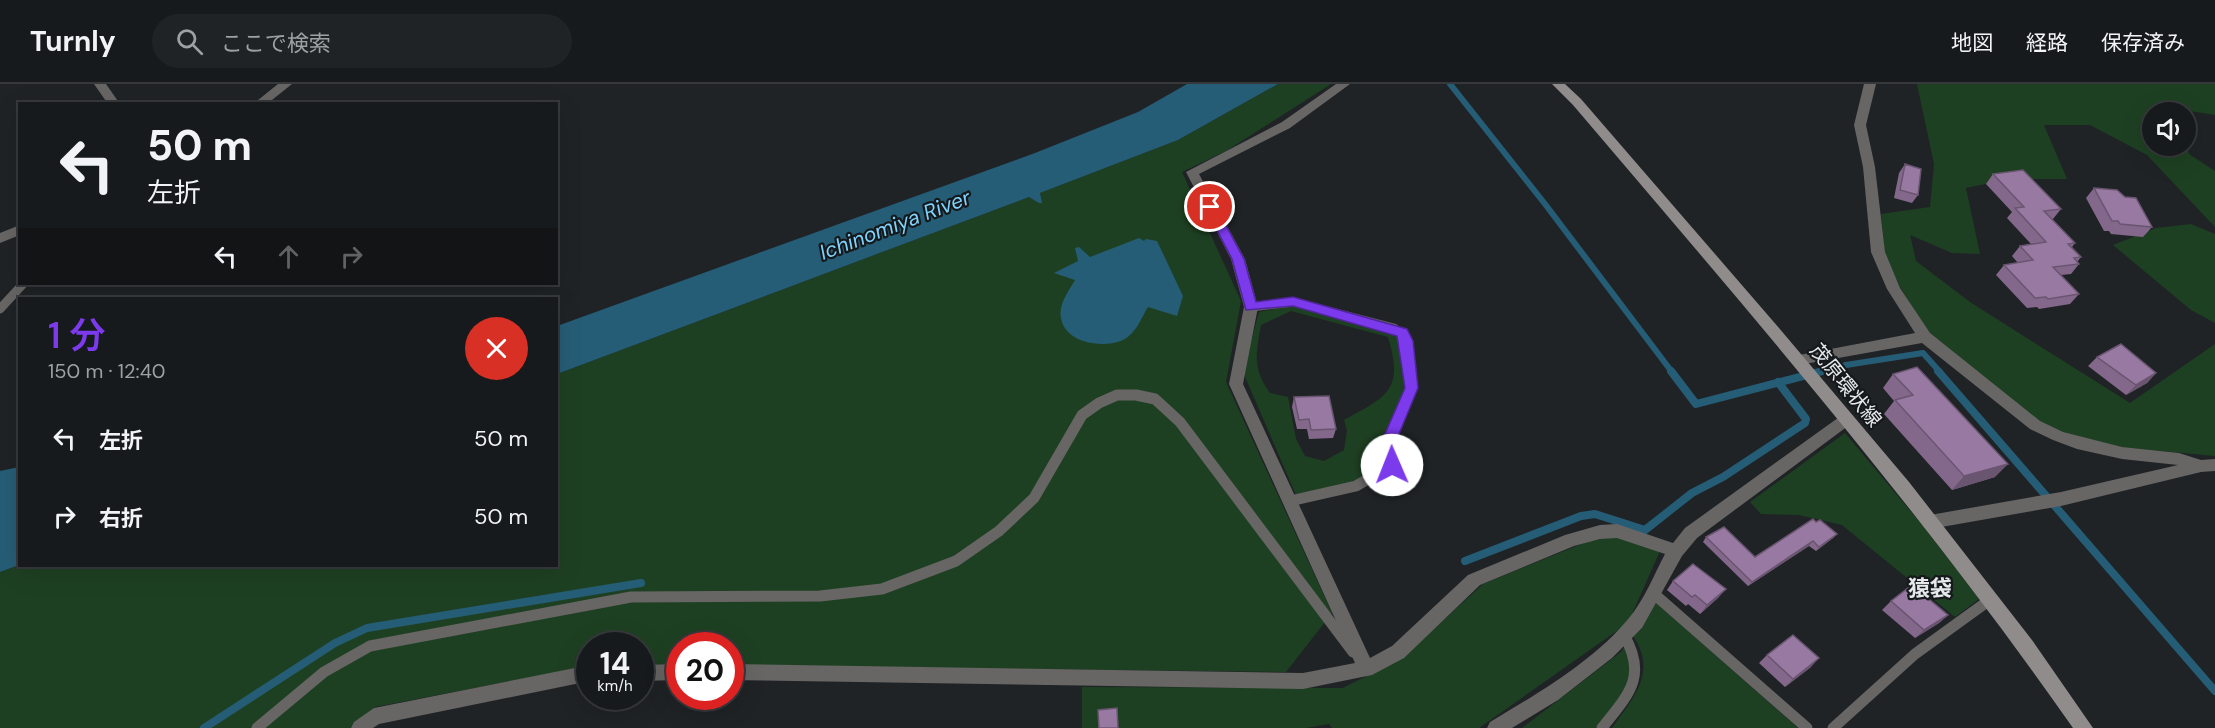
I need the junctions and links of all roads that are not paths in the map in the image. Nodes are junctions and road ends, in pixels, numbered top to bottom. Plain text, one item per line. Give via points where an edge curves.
1 (99, 84) edge
2 (286, 84) edge
3 (1344, 84) edge
4 (1558, 84) edge
5 (1870, 84) edge
6 (112, 102) edge
7 (263, 102) edge
8 (18, 230) edge
9 (0, 238) edge
10 (22, 285) edge
11 (1251, 307) junction
12 (0, 309) edge
13 (1924, 337) junction
14 (1801, 362) junction
15 (1847, 419) junction
16 (2208, 466) edge
17 (1290, 501) junction
18 (1930, 522) junction
19 (1676, 551) junction
20 (1653, 594) junction
21 (1991, 599) junction
22 (1624, 635) junction
23 (1366, 669) junction
24 (744, 672) edge
25 (576, 676) edge
26 (1499, 727) edge
27 (257, 728) edge
28 (360, 728) edge
29 (1602, 728) edge
30 (1807, 728) edge
31 (1833, 728) edge
32 (2084, 728) edge

1 - 6 street
2 - 7 street
3 - 11 street via 1286,125 1192,172 1238,259
4 - 14 main road, 茂原環状線
5 - 13 street via 1860,124 1878,252 1894,290
8 - 9 street
10 - 12 lane
11 - 17 street via 1236,384
11 - 17 lane via 1293,302 1394,328 1406,341 1412,388 1392,434 1392,465 1360,486
13 - 14 street
13 - 16 street via 2035,425 2058,436 2122,453
14 - 15 main road, 茂原環状線
15 - 18 main road, 茂原環状線
15 - 19 street via 1691,533
16 - 18 street via 2061,499
17 - 23 street
18 - 21 main road, 茂原環状線
19 - 20 street
19 - 23 street via 1617,531 1571,540 1474,580 1398,652
20 - 22 street
20 - 30 lane
21 - 31 lane via 1915,654
21 - 32 main road, 茂原環状線
22 - 26 street via 1552,694
22 - 29 lane via 1634,648 1634,687
23 - 24 street via 1303,681
23 - 27 lane via 1180,422 1155,399 1117,395 1082,415 1034,498 999,531 956,561 882,589 820,596 631,597 370,646 327,670
25 - 28 street via 374,716

